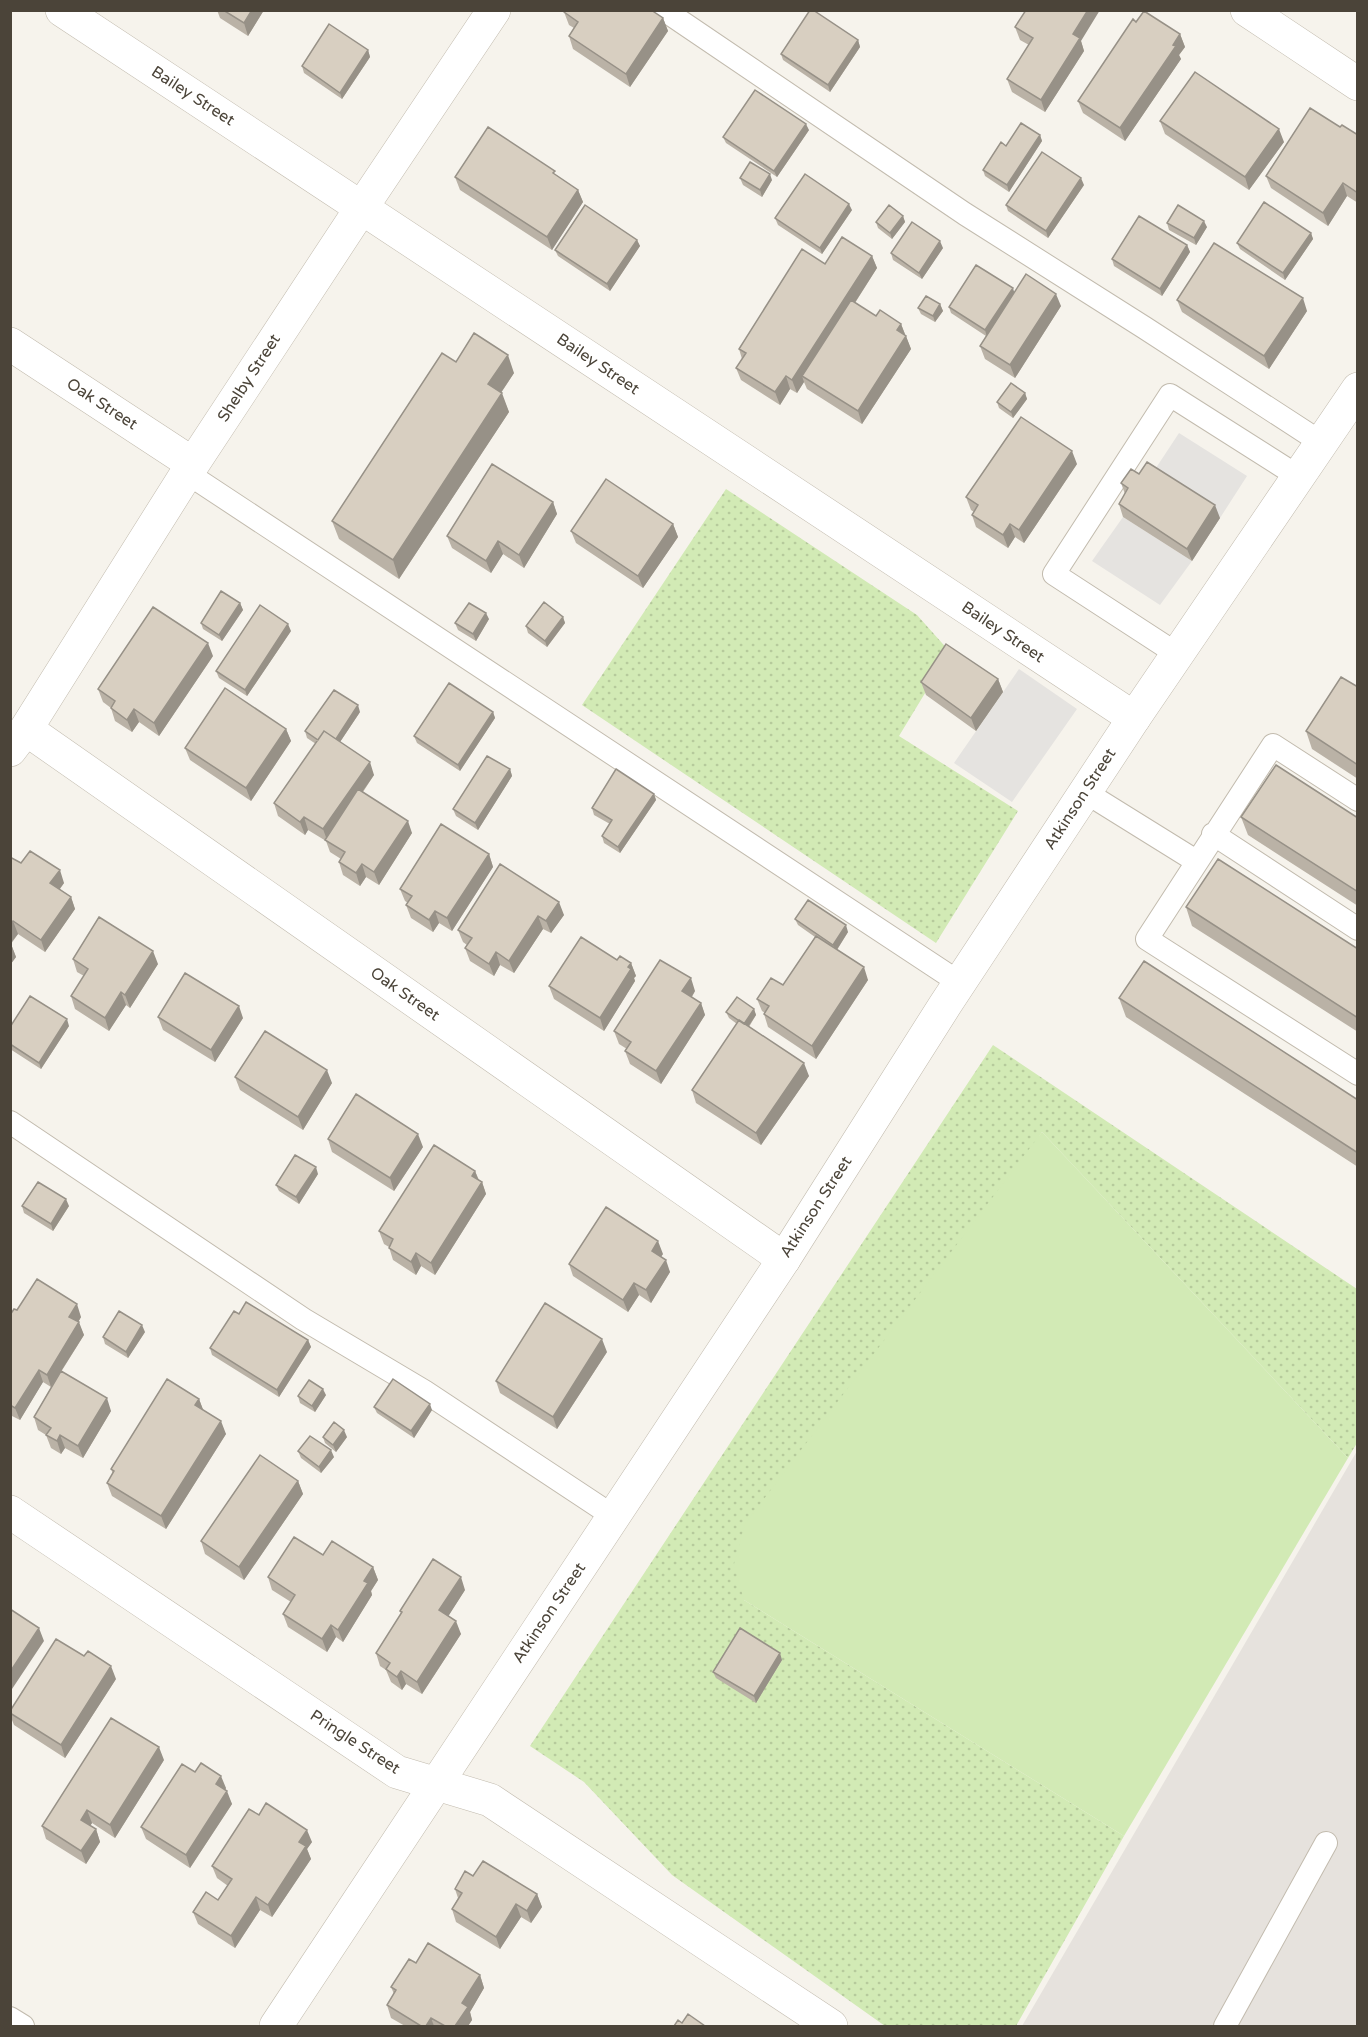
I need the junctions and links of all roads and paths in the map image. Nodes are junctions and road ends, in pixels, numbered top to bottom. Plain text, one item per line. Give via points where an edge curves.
1 (62, 10) edge
2 (494, 10) edge
3 (664, 10) edge
4 (1247, 10) edge
5 (1358, 84) edge
6 (362, 207) junction
7 (10, 344) edge
8 (1358, 389) edge
9 (1322, 443) junction
10 (190, 469) junction
11 (1299, 477) junction
12 (1177, 654) junction
13 (1134, 718) junction
14 (18, 739) edge
15 (1085, 792) junction
16 (1358, 800) edge
17 (1214, 834) junction
18 (1196, 861) junction
19 (1358, 929) edge
20 (960, 983) junction
21 (1358, 1074) edge
22 (10, 1122) edge
23 (784, 1259) junction
24 (10, 1512) edge
25 (613, 1516) junction
26 (435, 1785) junction
27 (1326, 1843) dead end
28 (10, 2018) edge
29 (23, 2026) edge
30 (276, 2026) edge
31 (831, 2026) edge
32 (1225, 2026) edge

1 - 6 street, Bailey Street
2 - 6 street, Shelby Street
3 - 9 lane via 965,214
4 - 5 street
6 - 10 street, Shelby Street
6 - 13 street, Bailey Street
7 - 10 street, Oak Street
8 - 9 street, Atkinson Street
9 - 11 street, Atkinson Street
10 - 14 street, Shelby Street
10 - 20 lane
11 - 12 street, Atkinson Street
11 - 12 lane via 1170,395 1053,574
12 - 13 street, Atkinson Street
13 - 15 street, Atkinson Street
14 - 23 street, Oak Street
15 - 18 lane
15 - 20 street, Atkinson Street
16 - 17 lane via 1273,745
17 - 18 lane
17 - 19 lane
18 - 21 lane via 1147,939
20 - 23 street, Atkinson Street
22 - 25 lane via 303,1319 424,1391
23 - 25 street, Atkinson Street
24 - 26 street, Pringle Street via 397,1772
25 - 26 street, Atkinson Street
26 - 30 street, Atkinson Street
26 - 31 street, Pringle Street via 490,1800
27 - 32 lane
28 - 29 lane

